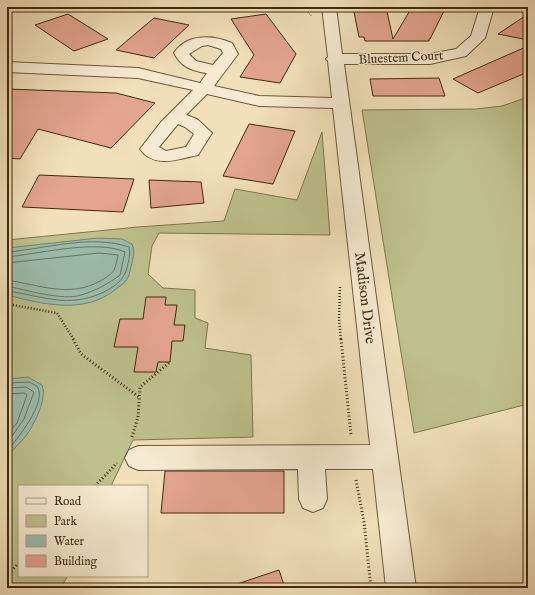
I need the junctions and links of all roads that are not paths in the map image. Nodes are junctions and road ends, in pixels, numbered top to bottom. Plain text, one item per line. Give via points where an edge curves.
1 (487, 7) edge
2 (321, 12) edge
3 (334, 59) junction
4 (7, 66) edge
5 (216, 70) dead end
6 (203, 88) junction
7 (340, 103) junction
8 (176, 118) dead end
9 (130, 452) road end
10 (384, 457) junction
11 (311, 458) junction
12 (313, 499) dead end
13 (401, 588) edge

1 - 3 street, Bluestem Court via 478,38 461,53 430,59
2 - 3 street, Madison Drive
3 - 7 street, Madison Drive
4 - 6 street via 138,73
5 - 6 street
6 - 7 street via 260,101
6 - 8 street
7 - 10 street, Madison Drive
9 - 11 street
10 - 11 street
10 - 13 street, Madison Drive
11 - 12 street

